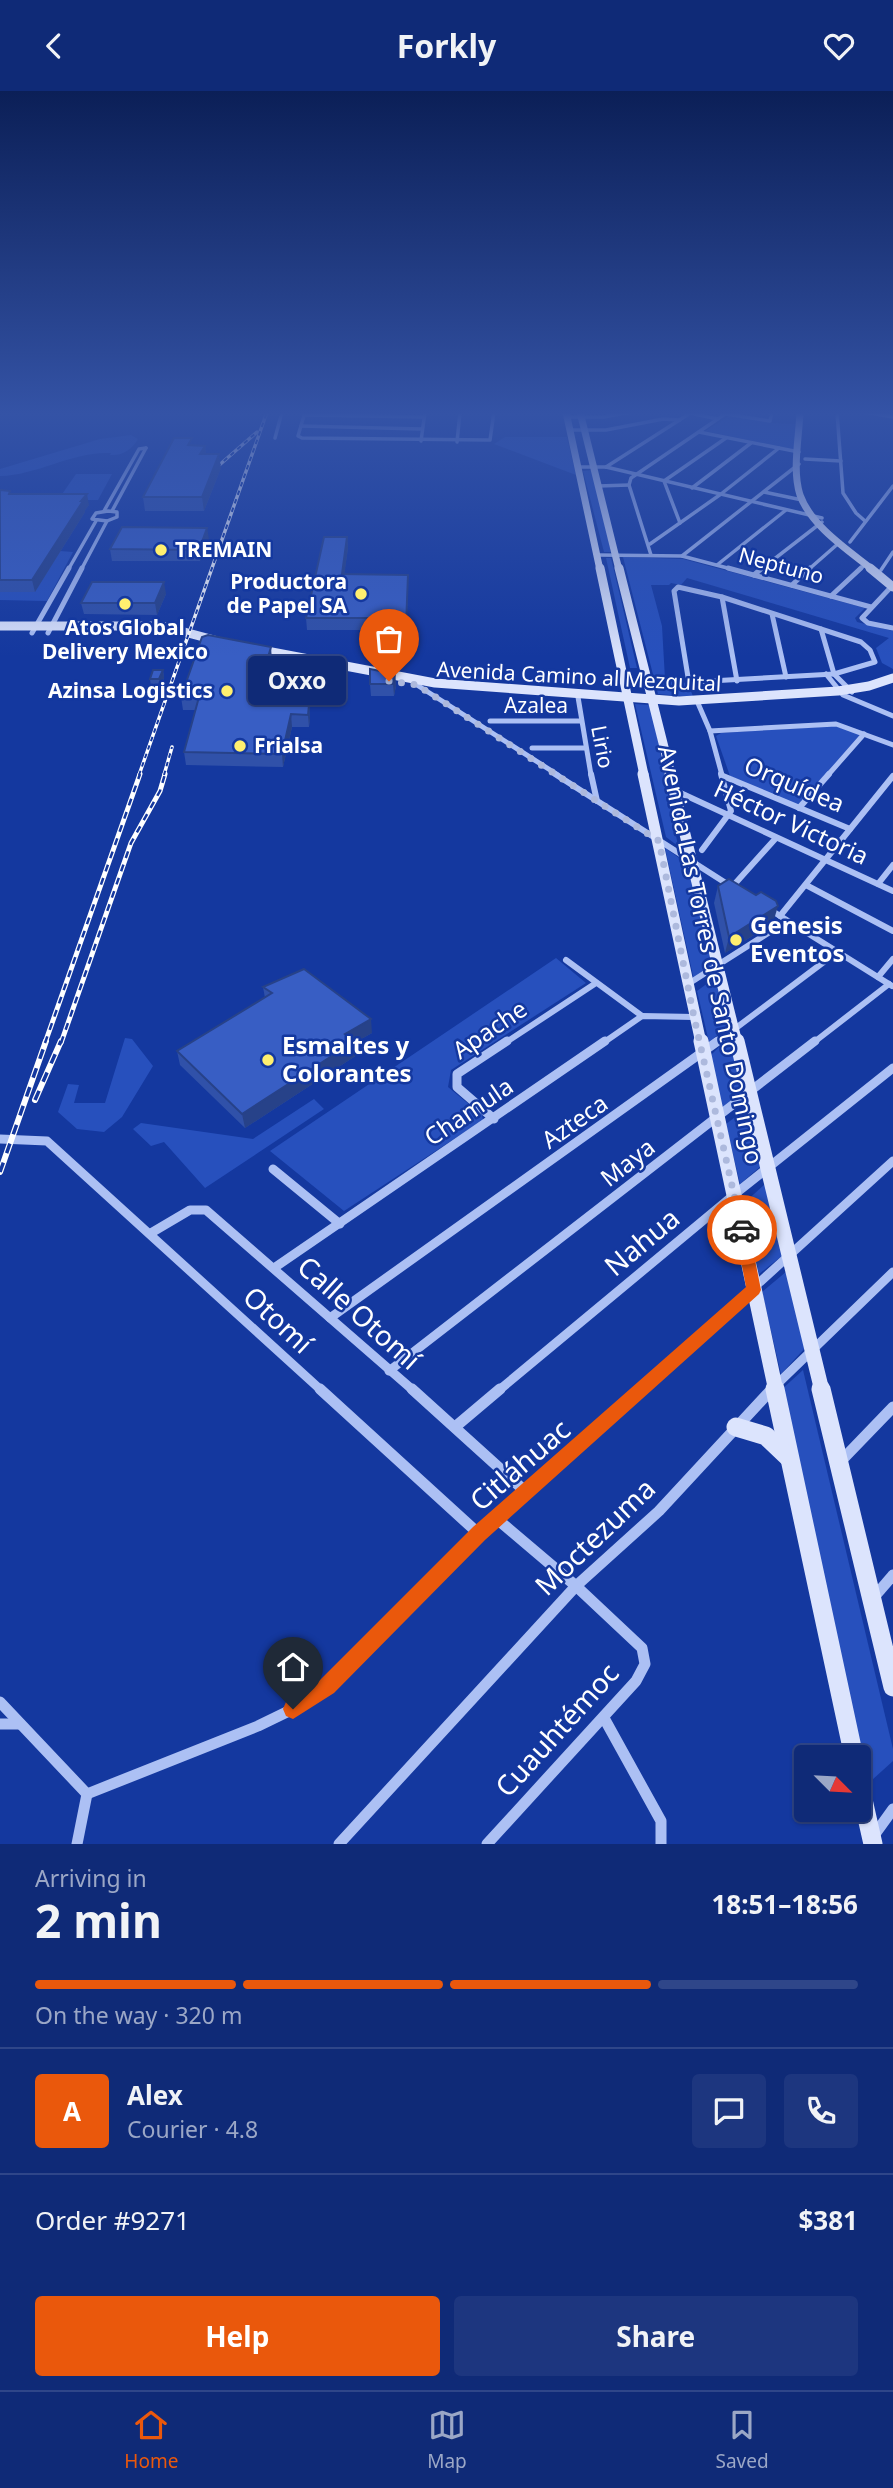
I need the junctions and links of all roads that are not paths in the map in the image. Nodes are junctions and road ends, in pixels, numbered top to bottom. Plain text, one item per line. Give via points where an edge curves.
1 (114, 494) edge
2 (121, 494) edge
3 (584, 494) edge
4 (600, 494) edge
5 (632, 494) edge
6 (669, 494) edge
7 (716, 494) edge
8 (762, 494) edge
9 (773, 494) edge
10 (802, 494) edge
11 (806, 494) edge
12 (844, 494) edge
13 (887, 494) edge
14 (721, 495) junction
15 (802, 500) junction
16 (752, 502) junction
17 (786, 510) junction
18 (104, 511) junction
19 (112, 511) junction
20 (820, 520) junction
21 (96, 521) junction
22 (107, 521) junction
23 (865, 521) junction
24 (680, 523) junction
25 (840, 542) junction
26 (850, 542) junction
27 (650, 544) junction
28 (83, 545) junction
29 (94, 545) junction
30 (893, 552) edge
31 (599, 555) junction
32 (616, 555) junction
33 (652, 555) junction
34 (682, 556) junction
35 (866, 564) junction
36 (717, 565) junction
37 (881, 570) junction
38 (754, 575) junction
39 (793, 585) junction
40 (893, 585) edge
41 (831, 596) junction
42 (722, 597) junction
43 (872, 607) junction
44 (772, 614) junction
45 (0, 626) edge
46 (893, 628) edge
47 (34, 629) junction
48 (50, 629) junction
49 (821, 629) junction
50 (0, 633) edge
51 (228, 645) edge
52 (240, 647) edge
53 (643, 668) junction
54 (622, 671) junction
55 (826, 674) junction
56 (834, 674) junction
57 (786, 677) junction
58 (893, 678) edge
59 (737, 681) junction
60 (416, 683) junction
61 (893, 684) edge
62 (847, 694) junction
63 (578, 697) junction
64 (628, 698) junction
65 (651, 700) junction
66 (698, 703) junction
67 (893, 716) edge
68 (490, 721) dead end
69 (581, 721) junction
70 (710, 731) junction
71 (864, 734) junction
72 (893, 745) edge
73 (532, 748) dead end
74 (585, 748) junction
75 (723, 776) junction
76 (893, 776) edge
77 (673, 790) junction
78 (597, 801) junction
79 (799, 808) junction
80 (730, 815) junction
81 (850, 829) junction
82 (776, 838) junction
83 (659, 841) junction
84 (702, 850) dead end
85 (825, 861) junction
86 (691, 862) junction
87 (893, 865) edge
88 (878, 884) junction
89 (806, 885) junction
90 (732, 887) junction
91 (893, 891) edge
92 (744, 894) edge
93 (756, 901) edge
94 (780, 916) junction
95 (787, 921) junction
96 (893, 931) edge
97 (838, 951) junction
98 (893, 959) edge
99 (566, 960) dead end
100 (717, 967) junction
101 (878, 977) junction
102 (596, 983) junction
103 (688, 984) junction
104 (891, 986) edge
105 (642, 1016) junction
106 (694, 1017) junction
107 (733, 1028) junction
108 (702, 1051) junction
109 (893, 1068) edge
110 (749, 1093) junction
111 (719, 1118) junction
112 (494, 1119) junction
113 (0, 1139) edge
114 (893, 1161) edge
115 (768, 1167) junction
116 (273, 1169) dead end
117 (735, 1193) junction
118 (340, 1224) junction
119 (151, 1233) junction
120 (790, 1256) junction
121 (274, 1268) junction
122 (893, 1272) edge
123 (754, 1290) junction
124 (330, 1318) junction
125 (811, 1349) junction
126 (389, 1371) junction
127 (775, 1386) junction
128 (893, 1407) edge
129 (455, 1427) junction
130 (736, 1427) junction
131 (790, 1461) junction
132 (839, 1464) junction
133 (526, 1492) junction
134 (497, 1519) junction
135 (479, 1534) junction
136 (893, 1575) edge
137 (576, 1586) junction
138 (872, 1599) junction
139 (893, 1688) edge
140 (0, 1702) edge
141 (604, 1718) junction
142 (0, 1724) edge
143 (20, 1724) junction
144 (851, 1745) edge
145 (87, 1794) junction
146 (893, 1809) edge
147 (867, 1822) edge
148 (662, 1839) edge
149 (871, 1842) edge
150 (77, 1844) edge
151 (339, 1844) edge
152 (487, 1844) edge

1 - 18 street
2 - 19 street
3 - 31 street, Avenida Las Torres de Santo Domingo
4 - 32 street, Avenida Las Torres de Santo Domingo
5 - 27 street
6 - 24 street
7 - 14 street
8 - 16 street
9 - 15 street
10 - 15 street
11 - 20 street
12 - 23 street
13 - 23 street
14 - 16 street
14 - 24 street
15 - 20 street
16 - 17 street
16 - 34 street
17 - 20 street
17 - 36 street
18 - 19 street
18 - 21 street via 92,516
19 - 22 street via 119,515
20 - 25 street
20 - 26 street
20 - 38 street
21 - 22 street
21 - 28 street
22 - 29 street
23 - 26 street
24 - 27 street
25 - 35 street
25 - 39 street
26 - 37 street
27 - 33 street
28 - 29 street
28 - 47 street
29 - 48 street
30 - 37 street
31 - 32 street, Neptuno
31 - 54 street, Avenida Las Torres de Santo Domingo
32 - 33 street, Neptuno
32 - 53 street, Avenida Las Torres de Santo Domingo
33 - 34 street, Neptuno
34 - 36 street, Neptuno
35 - 40 street
35 - 41 street
36 - 38 street, Neptuno
37 - 40 street
38 - 39 street, Neptuno
39 - 41 street, Neptuno
40 - 43 street
41 - 43 street, Neptuno
42 - 44 street
42 - 59 street
42 - 59 street via 688,588 674,591 688,677 692,681
43 - 46 street via 863,621
44 - 49 street
44 - 57 street
45 - 47 street
47 - 48 street
47 - 50 street
48 - 51 street via 183,633
49 - 56 street
49 - 56 street via 860,642 875,659 872,665
52 - 60 street, Avenida Camino al Mezquital
53 - 54 street via 635,674
53 - 65 street, Avenida Las Torres de Santo Domingo
54 - 64 street, Avenida Las Torres de Santo Domingo
55 - 56 street
55 - 57 street
55 - 62 street
56 - 62 street
57 - 59 street
58 - 62 street, Avenida Camino al Mezquital
60 - 63 street, Avenida Camino al Mezquital
60 - 64 street, Avenida Camino al Mezquital
60 - 78 street
61 - 62 street, Avenida Camino al Mezquital
62 - 66 street, Avenida Camino al Mezquital
62 - 67 street
63 - 64 street, Avenida Camino al Mezquital
63 - 69 street, Lirio
64 - 65 street, Avenida Camino al Mezquital
64 - 83 street, Avenida Las Torres de Santo Domingo
65 - 66 street, Avenida Camino al Mezquital
65 - 77 street, Avenida Las Torres de Santo Domingo
66 - 70 street
68 - 69 street, Azalea
69 - 74 street, Lirio
70 - 71 street via 836,724
70 - 75 street
71 - 72 street
71 - 79 street
73 - 74 street
74 - 78 street, Lirio
75 - 79 street, Orquídea
75 - 80 street
76 - 81 street
77 - 80 street, Héctor Victoria
77 - 86 street, Avenida Las Torres de Santo Domingo
78 - 83 street
79 - 81 street, Orquídea
80 - 82 street, Héctor Victoria
80 - 84 street
81 - 85 street
82 - 85 street, Héctor Victoria
82 - 90 street
83 - 86 street
83 - 103 street, Avenida Las Torres de Santo Domingo
85 - 88 street, Héctor Victoria
85 - 89 street
86 - 90 street
86 - 100 street, Avenida Las Torres de Santo Domingo
87 - 88 street
88 - 91 street, Héctor Victoria
89 - 94 street
89 - 96 street
90 - 92 street
93 - 94 street
94 - 95 street
95 - 97 street
95 - 100 street
97 - 101 street
97 - 107 street, Azteca
98 - 101 street
99 - 102 street
100 - 103 street
100 - 107 street, Avenida Las Torres de Santo Domingo
101 - 104 street
102 - 105 street
102 - 112 street, Apache via 457,1074 457,1087
103 - 106 street, Avenida Las Torres de Santo Domingo
104 - 110 street, Maya
105 - 106 street
105 - 112 street, Chamula
106 - 108 street, Avenida Las Torres de Santo Domingo
107 - 108 street, Azteca
107 - 110 street, Avenida Las Torres de Santo Domingo
108 - 111 street, Avenida Las Torres de Santo Domingo
108 - 124 street, Azteca
109 - 115 street, Nahua
110 - 111 street, Maya
110 - 115 street, Avenida Las Torres de Santo Domingo
111 - 117 street, Avenida Las Torres de Santo Domingo
111 - 126 street, Maya
112 - 118 street, Chamula
113 - 119 street, Otomí via 47,1140
114 - 120 street, Citláhuac
115 - 117 street, Nahua
115 - 120 street, Avenida Las Torres de Santo Domingo
116 - 118 street
117 - 123 street, Avenida Las Torres de Santo Domingo
117 - 129 street, Nahua
118 - 121 street, Chamula
119 - 121 street, Calle Otomí via 190,1210 202,1209
119 - 135 street, Otomí
120 - 123 street, Citláhuac
120 - 125 street, Avenida Las Torres de Santo Domingo
121 - 124 street, Calle Otomí
122 - 125 street, Moctezuma
123 - 127 street, Avenida Las Torres de Santo Domingo
123 - 133 street, Citláhuac
124 - 126 street, Calle Otomí
125 - 127 street, Moctezuma
125 - 132 street, Avenida Las Torres de Santo Domingo
126 - 129 street, Calle Otomí
127 - 130 street, Moctezuma
127 - 131 street, Avenida Las Torres de Santo Domingo
128 - 132 street
129 - 133 street, Calle Otomí
130 - 131 street via 767,1435
130 - 137 street, Moctezuma via 659,1511
131 - 144 street, Avenida Las Torres de Santo Domingo
132 - 138 street, Avenida Las Torres de Santo Domingo
133 - 134 street, Citláhuac
134 - 135 street, Citláhuac
134 - 137 street
135 - 145 street, Citláhuac via 359,1657 304,1702 257,1726
136 - 138 street
137 - 141 street, Cuauhtémoc via 636,1641 645,1656 636,1681
137 - 151 street, Moctezuma
138 - 139 street, Avenida Las Torres de Santo Domingo
140 - 143 street
141 - 148 street via 656,1810
141 - 152 street, Cuauhtémoc
142 - 143 street
143 - 145 street
145 - 150 street
146 - 149 street
147 - 149 street

